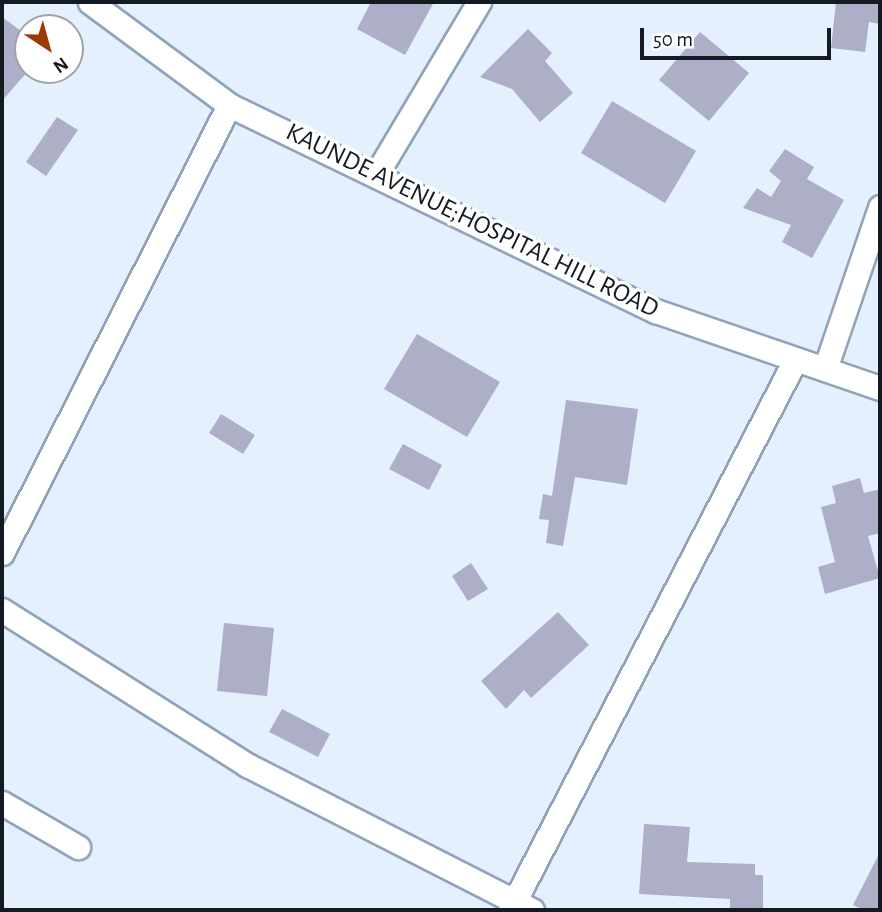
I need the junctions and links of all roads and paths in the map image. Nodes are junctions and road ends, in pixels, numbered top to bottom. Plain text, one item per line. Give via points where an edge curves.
1 (90, 2) edge
2 (479, 2) edge
3 (229, 105) junction
4 (377, 173) junction
5 (880, 207) edge
6 (794, 362) junction
7 (825, 369) junction
8 (880, 388) edge
9 (2, 553) edge
10 (2, 610) edge
11 (2, 803) edge
12 (78, 847) dead end
13 (518, 908) edge

1 - 3 street, KAUNDE AVENUE;HOSPITAL HILL ROAD
2 - 4 street
3 - 4 street, KAUNDE AVENUE;HOSPITAL HILL ROAD
3 - 9 street
4 - 6 street, KAUNDE AVENUE;HOSPITAL HILL ROAD via 656,310
5 - 7 street
6 - 7 street, KAUNDE AVENUE;HOSPITAL HILL ROAD
6 - 13 street
7 - 8 street, KAUNDE AVENUE;HOSPITAL HILL ROAD
10 - 13 street via 247,765
11 - 12 street

